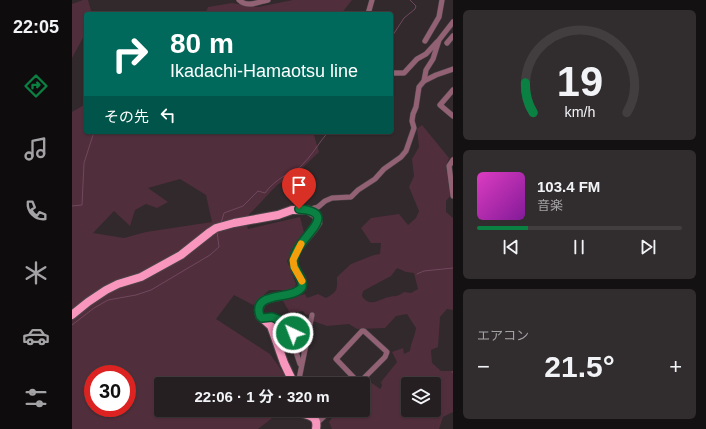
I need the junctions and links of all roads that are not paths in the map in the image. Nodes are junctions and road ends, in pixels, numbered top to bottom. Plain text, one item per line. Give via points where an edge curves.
1 (239, 0) edge
2 (268, 0) edge
3 (372, 0) edge
4 (442, 0) edge
5 (369, 12) edge
6 (453, 22) edge
7 (453, 36) edge
8 (439, 40) junction
9 (425, 41) dead end
10 (448, 42) dead end
11 (453, 69) edge
12 (393, 73) edge
13 (424, 81) junction
14 (453, 90) edge
15 (453, 116) edge
16 (453, 160) edge
17 (453, 195) edge
18 (308, 210) junction
19 (72, 315) edge
20 (312, 316) dead end
21 (262, 318) junction
22 (290, 334) junction
23 (306, 336) junction
24 (301, 365) junction
25 (291, 377) edge
26 (299, 377) edge
27 (359, 383) edge
28 (313, 417) edge
29 (325, 417) edge
30 (317, 426) edge

1 - 2 street via 244,4
3 - 5 street
4 - 9 street via 439,17
6 - 8 street
7 - 10 street
8 - 12 street via 404,72
8 - 13 street
11 - 13 street
13 - 18 street via 418,87 416,107 412,114 414,128 402,157 351,196 332,198
14 - 15 street via 440,105
16 - 17 street via 449,166
18 - 19 main road via 292,210 219,227 181,255 141,277 106,290
18 - 21 main road via 316,214 318,222 301,243 293,260 302,287 297,293 283,294 262,301 258,312
20 - 23 street
21 - 22 street via 272,317 286,322
21 - 25 main road via 274,332
22 - 23 street
22 - 24 street
23 - 24 street
24 - 26 street
27 - 27 street via 387,352 364,331 336,359
28 - 30 main road
29 - 30 street

